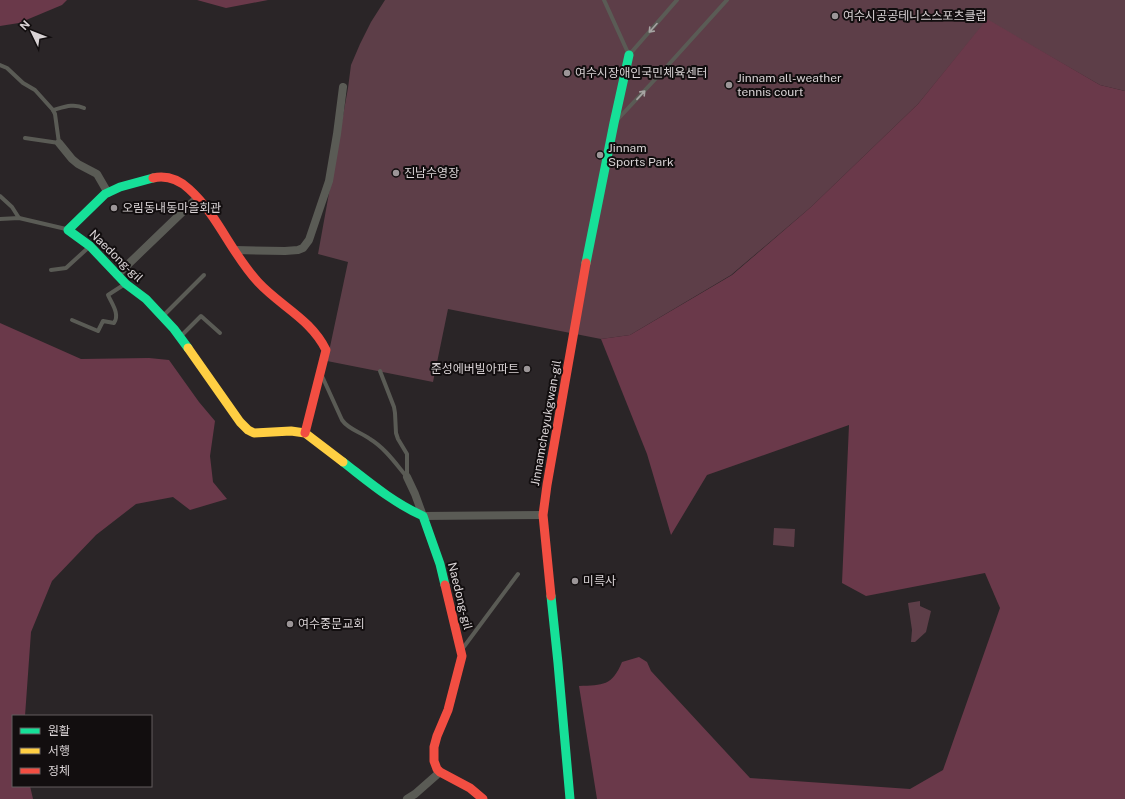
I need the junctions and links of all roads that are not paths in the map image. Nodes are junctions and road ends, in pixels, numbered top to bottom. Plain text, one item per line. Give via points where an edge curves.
1 (604, 0) edge
2 (677, 0) edge
3 (728, 0) edge
4 (629, 55) junction
5 (0, 65) edge
6 (343, 88) dead end
7 (84, 108) dead end
8 (53, 110) junction
9 (614, 123) junction
10 (25, 138) dead end
11 (58, 143) junction
12 (108, 193) junction
13 (0, 196) edge
14 (197, 198) junction
15 (19, 218) junction
16 (0, 219) edge
17 (68, 230) junction
18 (90, 246) junction
19 (235, 250) junction
20 (51, 270) dead end
21 (117, 275) junction
22 (204, 275) dead end
23 (126, 284) junction
24 (162, 316) junction
25 (72, 320) dead end
26 (220, 333) dead end
27 (180, 337) junction
28 (380, 371) dead end
29 (320, 372) junction
30 (305, 433) junction
31 (407, 477) junction
32 (543, 515) junction
33 (423, 516) junction
34 (518, 574) dead end
35 (461, 652) junction
36 (440, 772) junction
37 (407, 799) edge
38 (483, 799) edge
39 (570, 799) edge

1 - 4 lane
2 -> 4 lane
9 -> 3 lane
4 - 9 street, Jinnamcheyukgwan-gil
5 - 8 lane via 35,90
6 - 19 street via 329,181 309,240 298,250
7 - 8 lane via 70,105
8 - 11 lane
9 - 32 street, Jinnamcheyukgwan-gil
10 - 11 lane
11 - 12 street via 78,164 97,174
12 - 14 street, Naedong-gil via 126,185 169,177 181,183
12 - 17 street, Naedong-gil
13 - 15 lane
14 - 19 street, Naedong-gil via 215,219
14 - 21 street
15 - 16 lane
15 - 17 lane
17 - 18 street, Naedong-gil
18 - 20 lane via 66,268
18 - 21 street, Naedong-gil
19 - 29 street, Naedong-gil via 258,281 322,340 326,350
21 - 23 street, Naedong-gil
22 - 24 lane
23 - 24 street, Naedong-gil via 146,299
23 - 25 lane via 108,295 117,314 114,323 103,321 98,331
24 - 27 street, Naedong-gil
26 - 27 lane via 201,316
27 - 30 street, Naedong-gil via 249,431
28 - 31 lane via 394,407 396,433 407,454
29 - 30 street, Naedong-gil
29 - 31 lane via 345,424 370,438
30 - 33 street via 391,499
31 - 33 street
32 - 33 street
32 - 39 street, Jinnamcheyukgwan-gil
33 - 35 street, Naedong-gil via 440,564
34 - 35 lane
35 - 36 street, Naedong-gil via 461,662 446,717 434,744 434,762
36 - 37 street
36 - 38 street via 470,788

